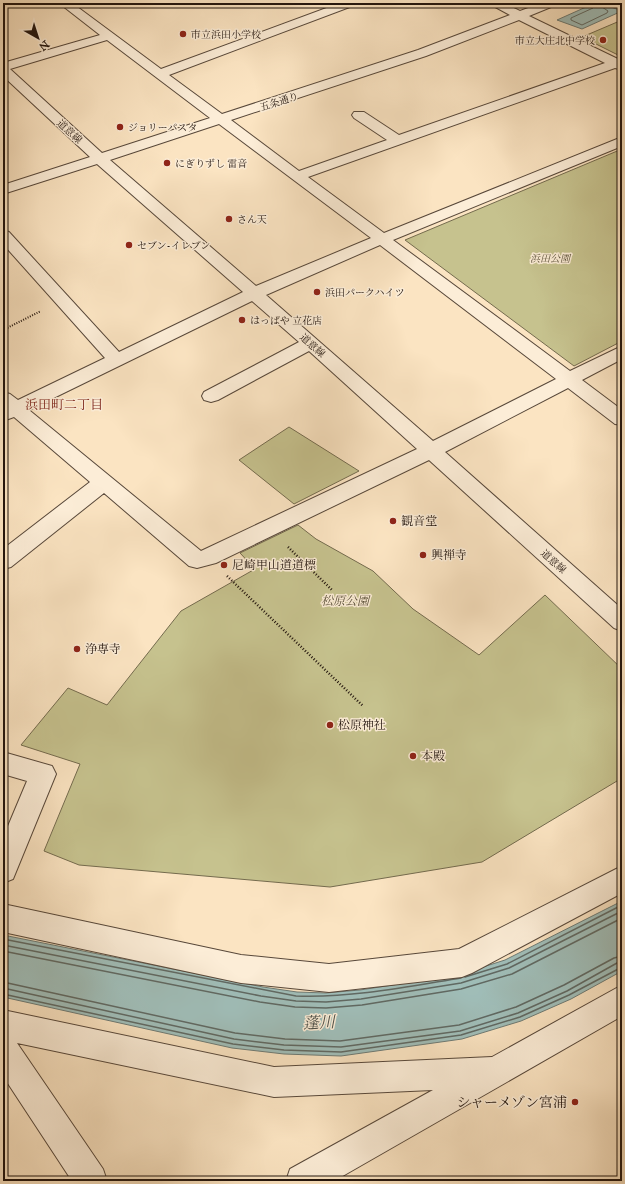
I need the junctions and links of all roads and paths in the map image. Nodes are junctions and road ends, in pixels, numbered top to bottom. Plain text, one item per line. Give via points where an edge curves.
1 (65, 3) edge
2 (351, 3) edge
3 (494, 3) edge
4 (552, 3) edge
5 (522, 15) junction
6 (109, 36) junction
7 (619, 64) edge
8 (3, 68) edge
9 (159, 74) junction
10 (359, 115) dead end
11 (221, 119) junction
12 (398, 141) junction
13 (622, 141) edge
14 (99, 158) junction
15 (298, 176) junction
16 (3, 190) edge
17 (3, 234) edge
18 (382, 238) junction
19 (255, 293) junction
20 (63, 301) junction
21 (3, 330) edge
22 (310, 343) junction
23 (622, 352) edge
24 (117, 360) junction
25 (569, 380) junction
26 (212, 396) dead end
27 (7, 407) edge
28 (622, 419) edge
29 (432, 450) junction
30 (104, 482) junction
31 (269, 528) junction
32 (208, 557) junction
33 (3, 561) edge
34 (333, 591) dead end
35 (622, 622) edge
36 (362, 706) dead end
37 (3, 763) edge
38 (3, 870) edge
39 (622, 879) edge
40 (3, 918) edge
41 (622, 1000) edge
42 (3, 1025) edge
43 (3, 1049) edge
44 (495, 1072) junction
45 (91, 1181) edge
46 (302, 1181) edge

1 - 6 street
2 - 9 street
3 - 5 street
4 - 5 street, 五条通り
5 - 7 street
5 - 11 street, 五条通り via 422,53
6 - 8 street
6 - 9 street
7 - 12 street
8 - 14 street, 道意線
9 - 11 street
10 - 12 street
11 - 14 street, 五条通り
11 - 15 street
12 - 15 street
13 - 18 street
14 - 16 street, 五条通り
14 - 19 street, 道意線
15 - 18 street
17 - 20 street
18 - 19 street
18 - 25 street
19 - 22 street, 道意線
19 - 24 street
20 - 21 path
20 - 24 street
22 - 26 street
22 - 29 street, 道意線
23 - 25 street
24 - 27 street
25 - 28 street
25 - 29 street
27 - 30 street
29 - 31 street
29 - 35 street, 道意線
30 - 32 street via 197,560
30 - 33 street
31 - 32 street
31 - 34 path
32 - 36 path
37 - 38 street via 43,774
39 - 40 street via 462,963 329,978 241,969
41 - 44 street
42 - 44 street via 274,1082
43 - 45 street
44 - 46 street

